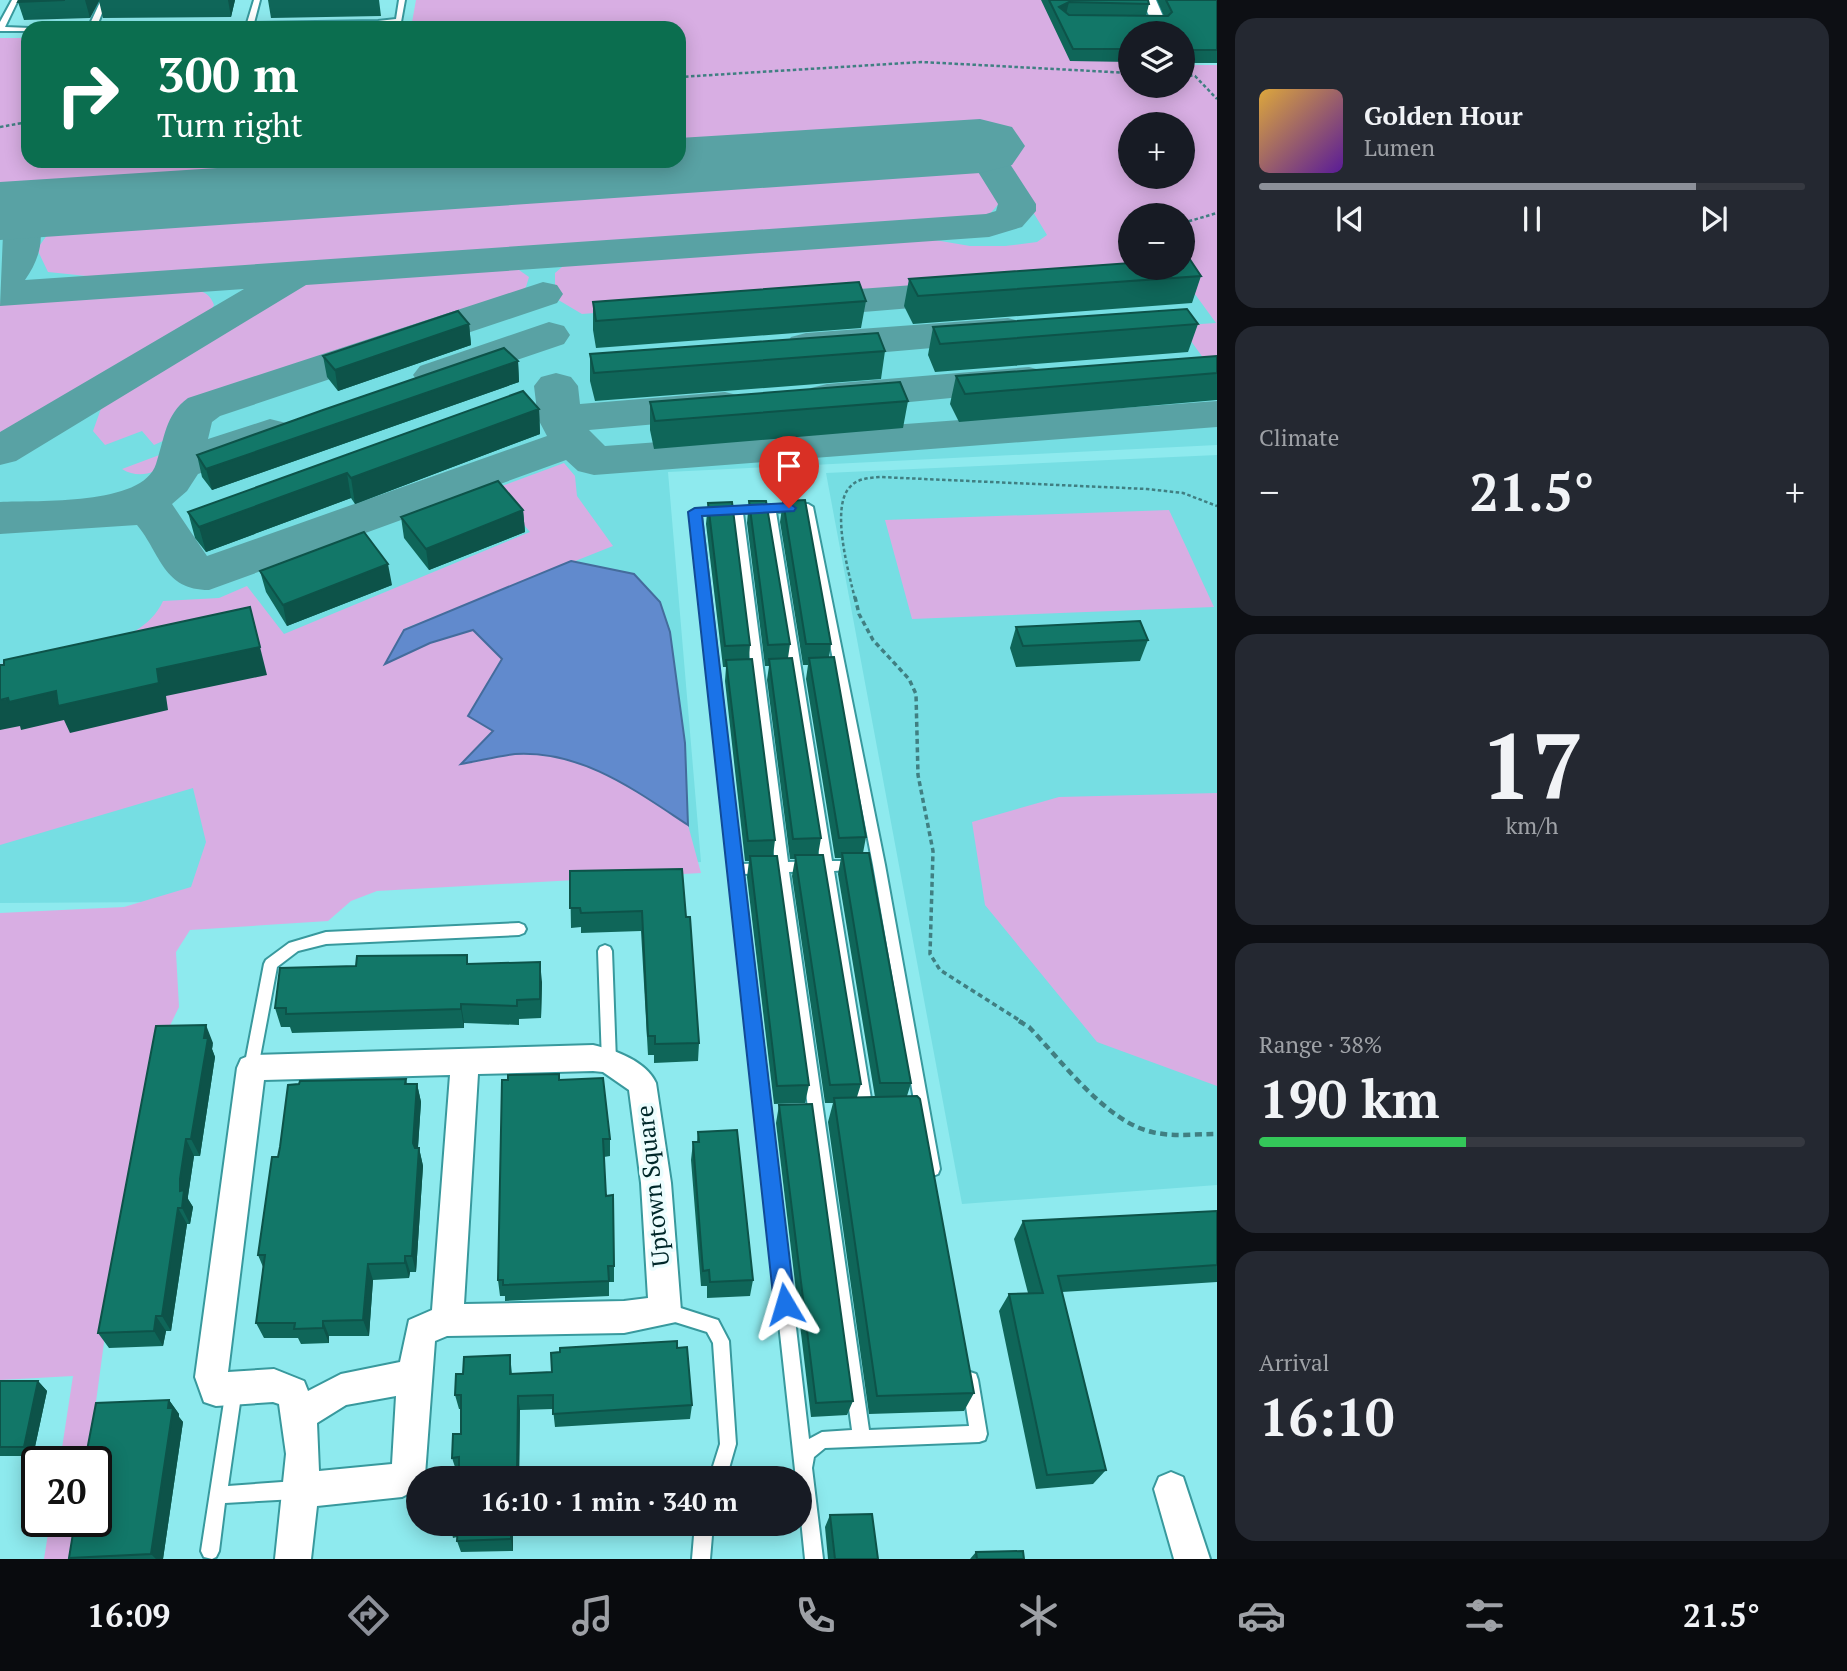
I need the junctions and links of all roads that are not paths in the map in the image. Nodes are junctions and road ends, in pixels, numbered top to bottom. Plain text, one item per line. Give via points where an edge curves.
1 (15, 0) edge
2 (104, 0) edge
3 (257, 0) edge
4 (402, 0) edge
5 (1149, 0) edge
6 (95, 21) edge
7 (251, 21) edge
8 (399, 21) edge
9 (1158, 21) edge
10 (0, 29) edge
11 (21, 29) edge
12 (770, 509) junction
13 (737, 510) junction
14 (777, 673) junction
15 (879, 865) junction
16 (829, 866) junction
17 (782, 867) junction
18 (737, 869) junction
19 (519, 929) dead end
20 (605, 951) dead end
21 (608, 1061) junction
22 (466, 1062) junction
23 (251, 1068) junction
24 (867, 1111) edge
25 (937, 1191) edge
26 (665, 1311) junction
27 (447, 1320) junction
28 (967, 1366) edge
29 (414, 1376) junction
30 (234, 1388) junction
31 (300, 1414) junction
32 (862, 1439) junction
33 (721, 1466) edge
34 (804, 1466) edge
35 (804, 1466) edge
36 (1171, 1489) dead end
37 (300, 1490) junction
38 (218, 1495) junction
39 (703, 1536) edge
40 (812, 1536) edge
41 (210, 1551) dead end
42 (293, 1559) edge
43 (701, 1559) edge
44 (814, 1559) edge
45 (1192, 1559) edge

1 - 10 lane
2 - 6 lane
3 - 7 lane
4 - 8 lane
5 - 9 street
10 - 11 lane
12 - 13 lane
12 - 14 lane
12 - 15 lane via 808,507 836,671
13 - 14 lane
13 - 18 lane via 695,512 719,674
14 - 16 lane
14 - 17 lane
15 - 16 lane
15 - 25 lane via 916,1110
16 - 17 lane
16 - 24 lane
17 - 18 lane
17 - 32 lane
18 - 34 lane via 769,1114
19 - 23 lane via 326,938 294,947 271,964
20 - 21 lane
21 - 22 street, Uptown Square
21 - 26 street, Uptown Square via 642,1083 656,1183
22 - 23 street, Uptown Square
22 - 27 street
23 - 30 street via 211,1377 216,1390
26 - 27 street via 624,1317
26 - 33 lane via 712,1326 721,1340 728,1444
27 - 29 street via 420,1331
28 - 32 lane via 979,1434
29 - 31 street via 341,1390
29 - 37 street via 408,1475 402,1480
30 - 31 street via 274,1385 292,1393
30 - 38 lane
31 - 37 street
32 - 35 lane via 822,1440 806,1452
36 - 45 street
37 - 38 lane
37 - 42 street
38 - 41 lane
39 - 43 lane
40 - 44 lane

